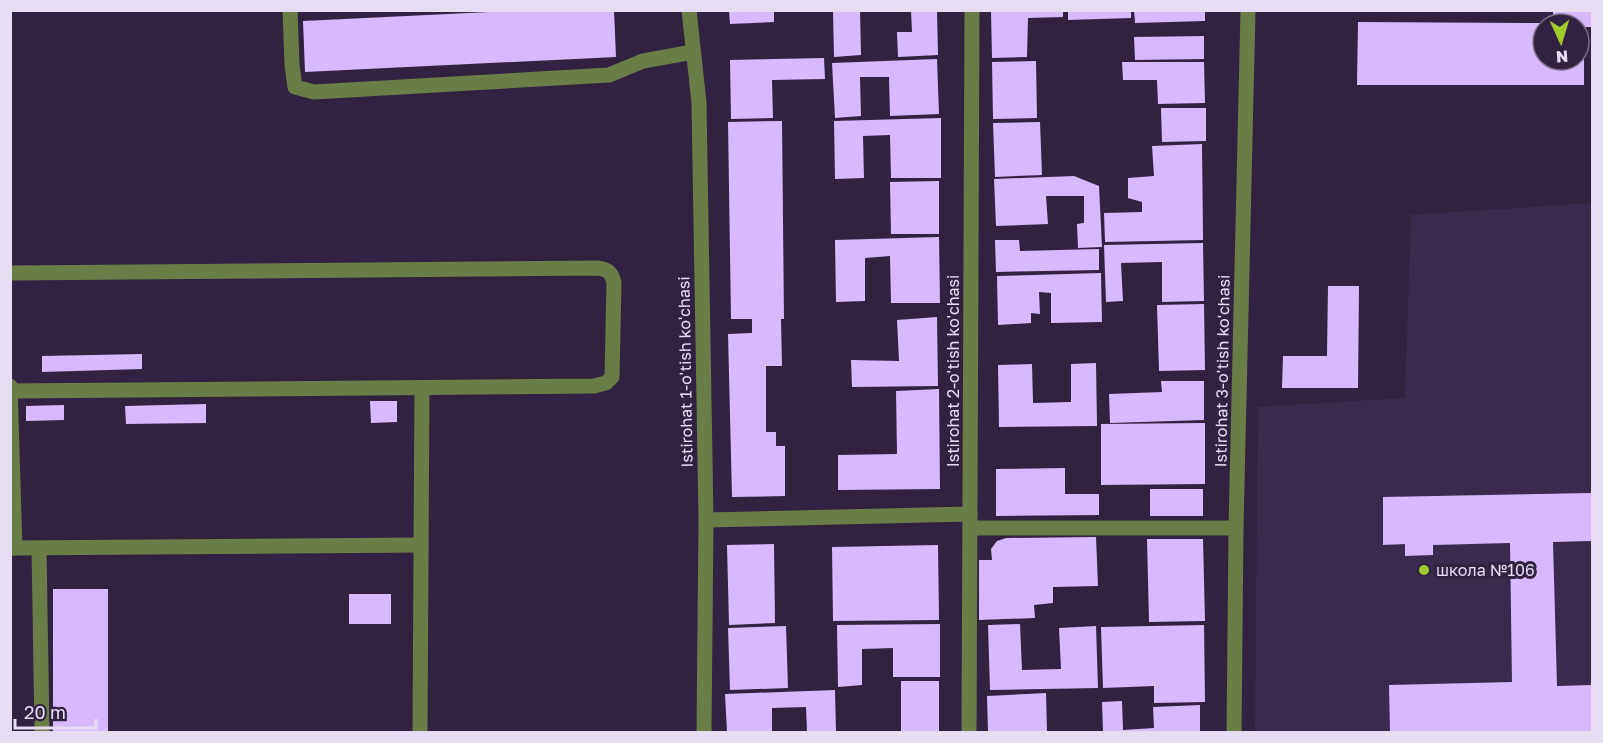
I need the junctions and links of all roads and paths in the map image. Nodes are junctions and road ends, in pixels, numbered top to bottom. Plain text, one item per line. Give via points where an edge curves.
1 (290, 10) edge
2 (689, 10) edge
3 (972, 10) edge
4 (1248, 10) edge
5 (693, 52) junction
6 (10, 273) edge
7 (10, 386) edge
8 (422, 388) junction
9 (11, 391) edge
10 (706, 520) junction
11 (970, 521) junction
12 (1236, 528) junction
13 (421, 545) junction
14 (13, 548) edge
15 (39, 548) junction
16 (42, 732) edge
17 (420, 732) edge
18 (704, 732) edge
19 (969, 732) edge
20 (1234, 732) edge

1 - 5 street via 296,87 314,92 609,75 643,61
2 - 5 street, Istirohat 1-o'tish ko'chasi
3 - 11 street, Istirohat 2-o'tish ko'chasi
4 - 12 street, Istirohat 3-o'tish ko'chasi
5 - 10 street, Istirohat 1-o'tish ko'chasi via 699,103
6 - 8 street via 597,268 612,275 614,369 606,383
7 - 9 street
8 - 9 street
8 - 13 street
9 - 14 street
10 - 11 street
10 - 18 street, Istirohat 1-o'tish ko'chasi
11 - 12 street
11 - 19 street, Istirohat 2-o'tish ko'chasi
12 - 20 street, Istirohat 3-o'tish ko'chasi
13 - 15 street
13 - 17 street
14 - 15 street
15 - 16 street

